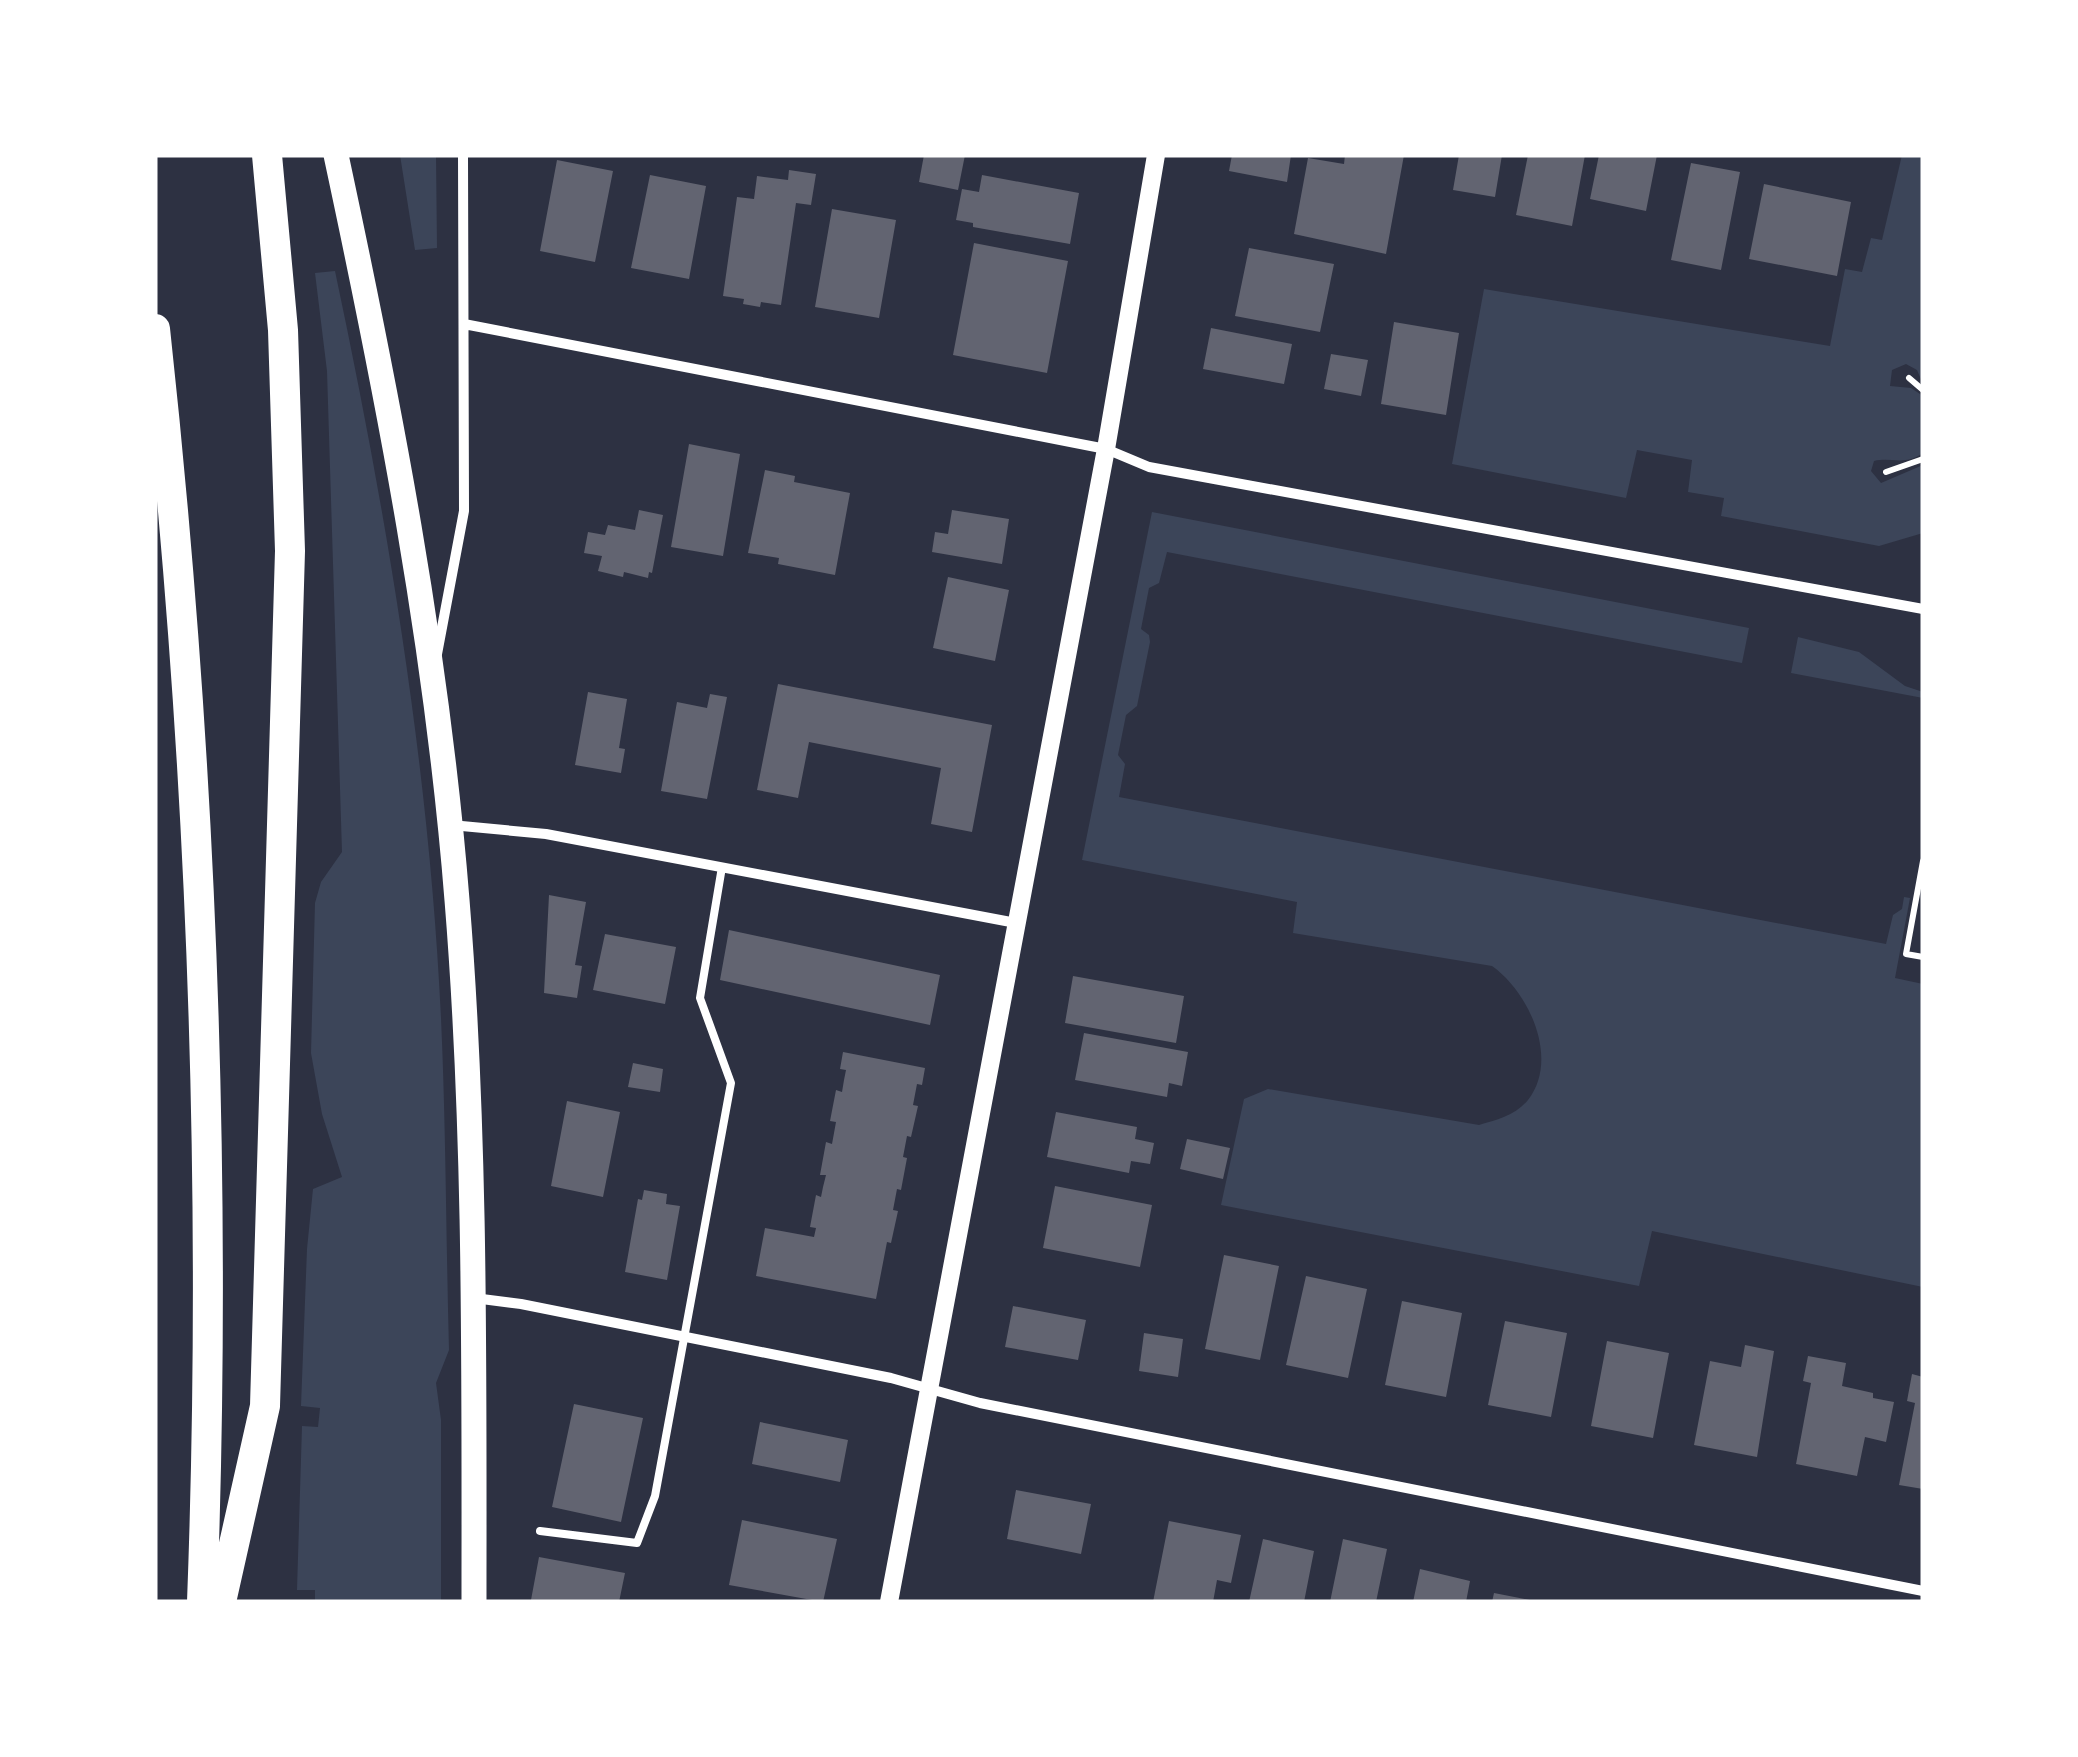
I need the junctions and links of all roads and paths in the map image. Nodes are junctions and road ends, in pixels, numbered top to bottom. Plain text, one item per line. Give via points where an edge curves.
1 (268, 155) edge
2 (336, 155) edge
3 (463, 155) edge
4 (1156, 155) edge
5 (464, 324) junction
6 (155, 329) edge
7 (1909, 378) dead end
8 (1923, 390) edge
9 (1106, 449) junction
10 (1923, 459) edge
11 (1886, 472) dead end
12 (1923, 609) edge
13 (432, 680) junction
14 (450, 825) junction
15 (1923, 862) edge
16 (722, 867) junction
17 (1016, 923) junction
18 (1923, 956) edge
19 (473, 1298) junction
20 (685, 1336) junction
21 (929, 1390) junction
22 (540, 1531) dead end
23 (1923, 1591) edge
24 (202, 1602) edge
25 (222, 1602) edge
26 (474, 1602) edge
27 (889, 1602) edge

1 - 25 highway via 283,330 290,551 266,1406
2 - 13 main road via 398,454
3 - 5 street
4 - 9 street
5 - 9 street
5 - 13 street via 464,511
6 - 24 highway via 179,574 206,1087
7 - 8 path
9 - 12 street via 1149,467
9 - 17 street
10 - 11 path
13 - 14 main road
14 - 16 street via 546,834
14 - 19 main road
15 - 18 path via 1906,954
16 - 17 street
16 - 20 lane via 700,998 732,1083
17 - 21 street
19 - 20 street
19 - 26 main road
20 - 21 street
20 - 22 lane via 655,1496 637,1543
21 - 23 street
21 - 27 street

